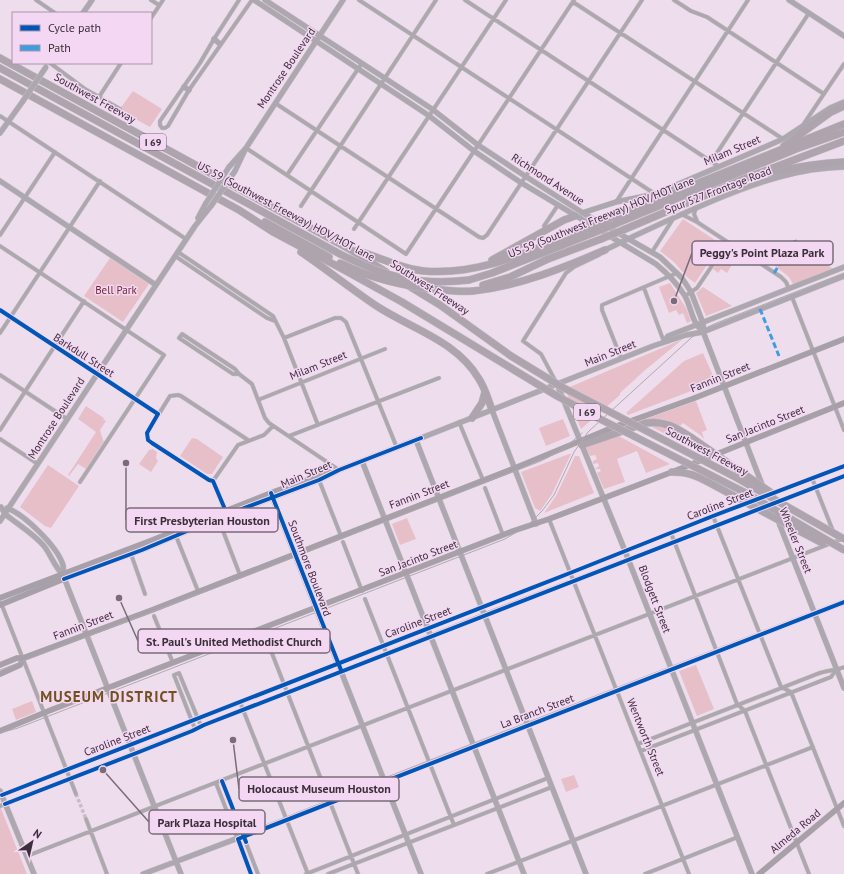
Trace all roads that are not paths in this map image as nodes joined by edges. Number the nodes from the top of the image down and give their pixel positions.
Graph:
1 (36, 0) edge
2 (92, 0) edge
3 (151, 0) edge
4 (163, 0) edge
5 (239, 0) edge
6 (253, 0) edge
7 (265, 0) edge
8 (343, 0) edge
9 (359, 0) edge
10 (436, 0) edge
11 (465, 0) edge
12 (506, 0) edge
13 (642, 0) edge
14 (674, 0) edge
15 (748, 0) edge
16 (788, 0) edge
17 (574, 1) edge
18 (160, 5) junction
19 (54, 12) edge
20 (84, 12) edge
21 (809, 13) junction
22 (152, 17) edge
23 (494, 19) junction
24 (728, 31) junction
25 (621, 32) junction
26 (843, 33) edge
27 (320, 35) junction
28 (413, 35) junction
29 (214, 40) junction
30 (316, 41) junction
31 (220, 44) junction
32 (541, 50) junction
33 (0, 58) edge
34 (362, 63) junction
35 (777, 63) junction
36 (49, 64) edge
37 (120, 64) edge
38 (844, 64) edge
39 (462, 67) junction
40 (0, 68) edge
41 (358, 69) junction
42 (384, 78) junction
43 (0, 79) edge
44 (696, 81) junction
45 (588, 82) junction
46 (381, 84) junction
47 (184, 87) junction
48 (189, 90) junction
49 (824, 94) junction
50 (99, 97) junction
51 (510, 99) junction
52 (844, 102) edge
53 (275, 103) junction
54 (844, 106) edge
55 (120, 109) dead end
56 (432, 109) junction
57 (744, 113) junction
58 (428, 115) junction
59 (0, 116) edge
60 (8, 121) junction
61 (844, 124) edge
62 (802, 127) junction
63 (844, 127) edge
64 (556, 129) junction
65 (317, 130) junction
66 (663, 130) junction
67 (844, 132) edge
68 (0, 134) edge
69 (844, 136) edge
70 (783, 139) junction
71 (844, 141) edge
72 (340, 145) junction
73 (478, 145) junction
74 (246, 148) junction
75 (796, 149) junction
76 (778, 150) junction
77 (474, 151) junction
78 (55, 152) junction
79 (711, 162) junction
80 (844, 162) edge
81 (718, 166) junction
82 (844, 167) edge
83 (287, 175) junction
84 (525, 176) junction
85 (389, 177) junction
86 (631, 178) junction
87 (746, 178) junction
88 (0, 181) edge
89 (100, 181) junction
90 (520, 182) junction
91 (310, 190) junction
92 (696, 191) junction
93 (655, 194) junction
94 (25, 197) junction
95 (616, 202) junction
96 (300, 206) dead end
97 (558, 206) junction
98 (436, 208) junction
99 (696, 208) junction
100 (239, 210) junction
101 (583, 213) junction
102 (681, 214) junction
103 (575, 216) junction
104 (674, 217) junction
105 (359, 222) junction
106 (698, 222) junction
107 (194, 226) junction
108 (544, 226) dead end
109 (70, 227) junction
110 (354, 229) dead end
111 (273, 232) junction
112 (0, 235) edge
113 (628, 238) junction
114 (186, 239) junction
115 (728, 242) junction
116 (620, 243) junction
117 (0, 246) edge
118 (351, 250) junction
119 (605, 250) junction
120 (652, 252) junction
121 (176, 254) junction
122 (337, 260) junction
123 (844, 267) edge
124 (530, 268) junction
125 (471, 269) junction
126 (40, 272) junction
127 (677, 273) junction
128 (844, 276) edge
129 (670, 277) junction
130 (470, 280) junction
131 (156, 285) junction
132 (644, 288) junction
133 (789, 289) junction
134 (471, 290) junction
135 (691, 292) junction
136 (241, 293) junction
137 (685, 296) junction
138 (792, 297) junction
139 (238, 298) junction
140 (84, 301) junction
141 (0, 310) edge
142 (10, 317) junction
143 (275, 320) junction
144 (703, 323) junction
145 (696, 325) junction
146 (127, 329) junction
147 (703, 332) junction
148 (0, 333) edge
149 (284, 338) junction
150 (844, 339) edge
151 (664, 342) junction
152 (54, 346) junction
153 (385, 349) dead end
154 (814, 352) junction
155 (362, 358) junction
156 (621, 358) junction
157 (97, 374) junction
158 (239, 374) junction
159 (0, 375) edge
160 (439, 378) dead end
161 (301, 382) junction
162 (557, 384) junction
163 (724, 386) junction
164 (485, 390) junction
165 (25, 391) junction
166 (134, 399) junction
167 (258, 400) junction
168 (379, 401) junction
169 (844, 403) edge
170 (835, 407) junction
171 (492, 410) junction
172 (158, 414) junction
173 (472, 418) junction
174 (67, 419) junction
175 (459, 422) junction
176 (318, 425) junction
177 (273, 426) junction
178 (0, 430) edge
179 (844, 430) edge
180 (289, 436) junction
181 (0, 439) edge
182 (419, 439) junction
183 (248, 440) junction
184 (746, 442) junction
185 (581, 443) junction
186 (397, 448) junction
187 (362, 461) junction
188 (38, 464) junction
189 (844, 466) edge
190 (515, 468) junction
191 (339, 470) junction
192 (672, 472) junction
193 (844, 476) edge
194 (812, 478) junction
195 (320, 480) junction
196 (482, 480) junction
197 (213, 481) junction
198 (80, 482) dead end
199 (815, 487) junction
200 (485, 488) dead end
201 (272, 495) junction
202 (767, 495) junction
203 (439, 497) junction
204 (604, 497) junction
205 (771, 505) junction
206 (1, 506) edge
207 (8, 508) junction
208 (226, 512) junction
209 (5, 514) junction
210 (713, 516) junction
211 (218, 518) junction
212 (384, 518) junction
213 (549, 519) junction
214 (0, 521) edge
215 (536, 524) junction
216 (717, 525) junction
217 (822, 527) junction
218 (671, 533) junction
219 (504, 535) junction
220 (176, 536) junction
221 (341, 536) junction
222 (842, 539) edge
223 (343, 542) dead end
224 (674, 542) junction
225 (844, 550) edge
226 (625, 551) junction
227 (460, 552) junction
228 (131, 554) junction
229 (295, 554) junction
230 (844, 554) edge
231 (793, 558) junction
232 (629, 560) junction
233 (570, 573) junction
234 (405, 574) junction
235 (240, 575) junction
236 (64, 577) junction
237 (738, 579) junction
238 (573, 580) junction
239 (362, 590) junction
240 (198, 591) junction
241 (145, 594) dead end
242 (695, 595) junction
243 (365, 599) dead end
244 (0, 602) edge
245 (844, 602) edge
246 (482, 607) junction
247 (316, 608) junction
248 (650, 614) junction
249 (814, 614) junction
250 (485, 615) junction
251 (154, 616) dead end
252 (427, 628) junction
253 (87, 634) junction
254 (760, 634) junction
255 (595, 635) junction
256 (430, 636) junction
257 (266, 638) dead end
258 (383, 645) junction
259 (717, 652) junction
260 (387, 654) junction
261 (23, 658) junction
262 (173, 664) junction
263 (339, 664) junction
264 (0, 665) edge
265 (844, 667) edge
266 (506, 669) junction
267 (671, 669) junction
268 (836, 670) junction
269 (342, 672) junction
270 (0, 674) edge
271 (285, 684) junction
272 (781, 687) junction
273 (844, 688) edge
274 (108, 689) junction
275 (617, 690) junction
276 (452, 691) junction
277 (288, 692) junction
278 (791, 692) junction
279 (240, 702) junction
280 (737, 704) junction
281 (408, 708) junction
282 (243, 710) junction
283 (745, 711) junction
284 (44, 713) junction
285 (198, 718) junction
286 (192, 720) junction
287 (692, 722) junction
288 (528, 725) junction
289 (201, 726) junction
290 (363, 726) junction
291 (195, 729) junction
292 (695, 730) junction
293 (0, 732) edge
294 (638, 744) junction
295 (130, 745) junction
296 (308, 746) junction
297 (472, 746) junction
298 (813, 747) junction
299 (641, 751) junction
300 (134, 754) junction
301 (429, 763) junction
302 (265, 764) junction
303 (766, 765) junction
304 (66, 770) junction
305 (548, 778) junction
306 (70, 779) junction
307 (222, 781) junction
308 (384, 781) junction
309 (216, 783) junction
310 (717, 784) junction
311 (552, 787) junction
312 (1, 794) edge
313 (76, 794) tunnel mouth
314 (494, 800) junction
315 (330, 802) junction
316 (844, 803) edge
317 (3, 805) edge
318 (662, 806) junction
319 (155, 807) junction
320 (497, 808) junction
321 (837, 809) junction
322 (451, 817) junction
323 (86, 819) tunnel mouth
324 (287, 819) junction
325 (454, 825) junction
326 (844, 826) edge
327 (90, 831) junction
328 (244, 836) junction
329 (405, 836) junction
330 (738, 837) junction
331 (238, 839) junction
332 (573, 840) junction
333 (408, 842) junction
334 (796, 842) junction
335 (27, 856) junction
336 (351, 856) junction
337 (683, 859) junction
338 (176, 862) junction
339 (519, 862) junction
340 (354, 864) junction
341 (34, 874) edge
342 (107, 874) edge
343 (143, 874) edge
344 (181, 874) edge
345 (251, 874) edge
346 (258, 874) edge
347 (307, 874) edge
348 (328, 874) edge
349 (358, 874) edge
350 (421, 874) edge
351 (487, 874) edge
352 (524, 874) edge
353 (586, 874) edge
354 (645, 874) edge
355 (689, 874) edge
356 (752, 874) edge
357 (759, 874) edge
358 (809, 874) edge

1 - 19 street
2 - 20 main road
3 - 18 street
4 - 18 street
5 - 29 street
6 - 30 main road, Richmond Avenue
6 - 31 street
7 - 27 main road, Richmond Avenue
8 - 27 main road, Montrose Boulevard
9 - 28 street
10 - 28 street
11 - 23 street
12 - 23 street
13 - 25 street
14 - 24 street
15 - 24 street
16 - 21 main road
17 - 25 street
17 - 32 street
18 - 22 street
21 - 26 main road
21 - 35 street
23 - 32 street
23 - 39 street
24 - 35 street
24 - 44 street
25 - 44 street
25 - 45 street
27 - 30 main road, Montrose Boulevard
27 - 34 main road, Richmond Avenue
28 - 39 street
28 - 42 street
29 - 31 main road
29 - 47 street
30 - 41 main road, Richmond Avenue
30 - 53 main road, Montrose Boulevard
31 - 48 street
32 - 45 street
32 - 51 street
33 - 118 highway, Southwest Freeway / I 69
34 - 41 street
34 - 42 main road, Richmond Avenue
35 - 49 street
35 - 57 street
36 - 50 street
36 - 60 main road, bridge
37 - 50 street
38 - 49 street
39 - 51 street
39 - 56 street
40 - 122 highway, US 59 (Southwest Freeway) HOV/HOT lane
41 - 46 main road, Richmond Avenue
41 - 65 street
42 - 46 street
42 - 56 main road, Richmond Avenue
43 - 100 highway, Southwest Freeway / I 69
44 - 57 street
44 - 66 street
45 - 64 street
45 - 66 street
46 - 58 main road, Richmond Avenue
46 - 72 street
47 - 48 main road
47 - 48 street
49 - 62 street
50 - 55 street
51 - 64 street
51 - 73 street
52 - 62 main road, Milam Street
53 - 65 street
53 - 74 main road, Montrose Boulevard
54 - 76 highway
56 - 58 street
56 - 73 main road, Richmond Avenue
57 - 70 street
57 - 79 street
58 - 77 main road, Richmond Avenue
58 - 85 street
59 - 60 street
60 - 68 main road
60 - 78 street
61 - 76 highway
62 - 70 main road, Milam Street
63 - 75 highway, US 59 (Southwest Freeway) HOV/HOT lane
64 - 84 street
64 - 86 street
65 - 72 street
65 - 83 street
66 - 79 street
66 - 86 street
67 - 75 highway
69 - 92 highway
70 - 81 main road, Milam Street
71 - 87 highway
72 - 85 street
72 - 91 street
73 - 77 street
73 - 84 main road, Richmond Avenue
74 - 83 street
74 - 107 main road, Montrose Boulevard, bridge
74 - 107 main road, Montrose Boulevard, bridge
75 - 92 highway, US 59 (Southwest Freeway) HOV/HOT lane
76 - 125 highway, bridge
77 - 90 main road, Richmond Avenue
77 - 98 street
78 - 89 street
78 - 94 street
79 - 81 street
80 - 87 highway
81 - 93 main road, Milam Street
82 - 99 main road, Spur 527 Frontage Road
83 - 91 street
84 - 90 street
84 - 101 main road, Richmond Avenue
85 - 98 street
85 - 105 street
86 - 93 street
86 - 95 street
87 - 124 highway, bridge
88 - 94 main road
89 - 109 street
89 - 114 street
90 - 97 main road, Richmond Avenue
90 - 98 street
91 - 96 street
91 - 105 street
92 - 130 highway, US 59 (Southwest Freeway) HOV/HOT lane, bridge
93 - 95 main road, Milam Street
94 - 109 main road
94 - 112 street
95 - 101 main road, Milam Street
97 - 103 main road, Richmond Avenue
97 - 108 street
98 - 105 street
99 - 102 main road, Spur 527 Frontage Road
99 - 106 street
100 - 111 highway, Southwest Freeway / I 69
100 - 122 highway
101 - 103 main road, Milam Street
101 - 113 main road, Richmond Avenue
102 - 104 main road, Spur 527 Frontage Road
102 - 106 street
103 - 116 main road, Richmond Avenue
103 - 125 highway
104 - 113 main road, Spur 527 Frontage Road
104 - 120 street
105 - 110 street
106 - 115 street
107 - 114 main road, Montrose Boulevard
109 - 126 street
109 - 131 main road
111 - 122 highway, Southwest Freeway / I 69
111 - 164 highway
113 - 116 main road, Spur 527 Frontage Road
113 - 120 main road, Richmond Avenue
114 - 121 main road, Montrose Boulevard
115 - 133 street
115 - 135 street
116 - 119 main road, Spur 527 Frontage Road
116 - 129 main road, Richmond Avenue
117 - 126 street
118 - 125 highway
118 - 217 highway, Southwest Freeway / I 69, bridge
119 - 134 highway
119 - 162 street, Blodgett Street
120 - 127 main road, Richmond Avenue
121 - 131 main road, Montrose Boulevard
121 - 136 street
121 - 139 street
122 - 130 highway, US 59 (Southwest Freeway) HOV/HOT lane, bridge
122 - 134 highway, bridge
122 - 225 highway, Southwest Freeway / I 69, bridge
123 - 133 main road, Main Street
124 - 130 highway
124 - 134 highway
126 - 140 street
126 - 142 street
127 - 129 street
127 - 135 main road, Richmond Avenue
128 - 138 main road, Main Street
129 - 132 street
129 - 137 main road, Richmond Avenue
131 - 146 main road, Montrose Boulevard
132 - 151 street
132 - 156 street
133 - 144 main road, Main Street
135 - 137 street
135 - 144 main road, Richmond Avenue
136 - 139 street
136 - 143 street
137 - 145 main road, Richmond Avenue
138 - 147 main road, Main Street
138 - 154 street
139 - 143 street
140 - 146 street
140 - 152 street
141 - 142 street, Barkdull Street
142 - 148 street
142 - 152 street, Barkdull Street
143 - 149 street
144 - 145 main road, Main Street
144 - 147 main road, Richmond Avenue
145 - 147 main road, Richmond Avenue
145 - 151 main road, Main Street
146 - 157 main road, Montrose Boulevard
146 - 166 street
147 - 151 main road, Main Street
147 - 163 main road, Wheeler Street
149 - 155 street
149 - 161 street
150 - 154 main road, Fannin Street
151 - 156 main road, Main Street
152 - 157 street, Barkdull Street
152 - 165 street
153 - 155 street, Milam Street
154 - 163 main road, Fannin Street
154 - 170 street
155 - 161 street, Milam Street
155 - 168 street
156 - 162 main road, Main Street
157 - 166 street, Barkdull Street
157 - 174 main road, Montrose Boulevard
158 - 158 street
158 - 167 street
159 - 165 street
160 - 168 street
161 - 167 street, Milam Street
161 - 176 street
162 - 171 main road, Main Street
162 - 185 main road, Blodgett Street
163 - 184 main road, Wheeler Street
163 - 185 main road, Fannin Street
164 - 171 highway
164 - 173 highway
165 - 174 street
165 - 178 street
166 - 172 street, Barkdull Street
166 - 198 street
167 - 177 street
168 - 176 street
168 - 186 street
169 - 170 main road, San Jacinto Street
170 - 179 street
170 - 184 main road, San Jacinto Street
171 - 173 main road, Main Street
171 - 190 main road
172 - 183 street
172 - 197 street
173 - 175 main road, Main Street
174 - 188 main road, Montrose Boulevard
175 - 182 main road, Main Street
175 - 196 street
176 - 180 street
177 - 180 street
177 - 183 street
180 - 191 street
181 - 188 street
182 - 186 main road, Main Street
182 - 203 main road
183 - 197 street
184 - 192 main road, San Jacinto Street
184 - 202 main road, Wheeler Street
185 - 190 main road, Fannin Street
185 - 204 main road, Blodgett Street
185 - 217 highway, bridge
186 - 187 main road, Main Street
187 - 191 main road, Main Street
187 - 212 main road
188 - 207 main road, Montrose Boulevard
189 - 194 street, Caroline Street
190 - 196 main road, Fannin Street
190 - 215 main road
191 - 195 main road, Main Street
191 - 201 main road, Main Street
192 - 204 main road, San Jacinto Street
192 - 230 highway, bridge
193 - 199 street, Caroline Street
194 - 199 street
194 - 202 street, Caroline Street
195 - 201 main road, Main Street
195 - 221 street
196 - 203 main road, Fannin Street
197 - 208 street
199 - 205 street, Caroline Street
199 - 222 street
200 - 219 street
201 - 208 main road, Main Street
201 - 229 main road, Southmore Boulevard
202 - 205 main road, Wheeler Street
202 - 210 street, Caroline Street
203 - 212 main road, Fannin Street
203 - 227 main road
204 - 213 main road, San Jacinto Street
204 - 226 main road, Blodgett Street
205 - 216 street, Caroline Street
205 - 231 main road, Wheeler Street
206 - 207 main road
206 - 209 main road
207 - 209 main road, Montrose Boulevard
207 - 236 main road
208 - 211 main road, Main Street
208 - 236 main road, Main Street
209 - 214 main road, Montrose Boulevard
209 - 236 main road
210 - 216 street
210 - 218 street, Caroline Street
211 - 220 main road, Main Street
211 - 235 street
212 - 221 main road, Fannin Street
212 - 234 main road
213 - 215 main road, San Jacinto Street
213 - 233 street, Wentworth Street
215 - 219 main road, San Jacinto Street
216 - 224 street, Caroline Street
216 - 237 street
217 - 222 highway, Southwest Freeway / I 69, bridge
218 - 224 street
218 - 226 street, Caroline Street
219 - 227 main road, San Jacinto Street
220 - 228 main road, Main Street
220 - 240 street
221 - 229 main road, Fannin Street
222 - 231 street
223 - 239 street
224 - 232 street, Caroline Street
224 - 242 street
226 - 232 main road, Blodgett Street
226 - 233 street, Caroline Street
227 - 234 main road, San Jacinto Street
227 - 246 main road
228 - 236 main road, Main Street
228 - 241 street
229 - 235 main road, Fannin Street
229 - 247 main road, Southmore Boulevard
231 - 237 street
231 - 249 main road, Wheeler Street
232 - 238 street, Caroline Street
232 - 248 main road, Blodgett Street
233 - 238 street, Wentworth Street
233 - 246 street, Caroline Street
234 - 239 main road, San Jacinto Street
234 - 252 main road
235 - 240 main road, Fannin Street
236 - 244 main road, Main Street
236 - 253 main road
237 - 242 street
237 - 254 street
238 - 250 street, Caroline Street
238 - 255 street, Wentworth Street
239 - 247 main road, San Jacinto Street
240 - 253 main road, Fannin Street
242 - 248 street
242 - 259 street
243 - 258 street
244 - 261 street
245 - 249 main road, La Branch Street
246 - 250 main road
246 - 252 street, Caroline Street
247 - 262 main road, San Jacinto Street
247 - 263 main road, Southmore Boulevard
248 - 255 street
248 - 267 main road, Blodgett Street
249 - 254 main road, La Branch Street
249 - 268 main road, Wheeler Street
250 - 256 street, Caroline Street
250 - 266 main road
251 - 262 street
252 - 256 main road
252 - 258 street, Caroline Street
253 - 261 main road, Fannin Street
253 - 274 main road
254 - 259 main road, La Branch Street
254 - 272 street
255 - 266 street
255 - 275 street, Wentworth Street
256 - 260 street, Caroline Street
256 - 276 main road
257 - 271 street
258 - 260 street
258 - 263 street, Caroline Street
259 - 267 main road, La Branch Street
259 - 280 street
260 - 269 street, Caroline Street
260 - 281 street
261 - 264 main road, Fannin Street
261 - 270 main road
261 - 284 street
262 - 274 main road, San Jacinto Street
263 - 269 main road, Southmore Boulevard
263 - 271 street, Caroline Street
265 - 268 street
266 - 276 street
266 - 288 main road
267 - 275 main road, La Branch Street
267 - 287 main road, Blodgett Street
268 - 272 street
268 - 273 main road, Wheeler Street
268 - 278 street
269 - 277 street, Caroline Street
269 - 290 main road, Southmore Boulevard
271 - 277 street
271 - 279 street, Caroline Street
272 - 278 street
272 - 280 street
274 - 284 main road, San Jacinto Street
274 - 295 main road
275 - 288 main road, La Branch Street
275 - 294 street, Wentworth Street
276 - 281 street
276 - 297 main road
277 - 282 street, Caroline Street
277 - 296 street
278 - 283 street
278 - 298 street
279 - 282 street
279 - 285 street, Caroline Street
280 - 283 street
280 - 287 street
281 - 290 street
281 - 301 street
282 - 289 street, Caroline Street
282 - 302 street
283 - 292 street
283 - 303 street
284 - 293 main road, San Jacinto Street
284 - 304 street
285 - 286 street, Caroline Street
285 - 286 street
285 - 289 street
286 - 291 street
286 - 295 street, Caroline Street
287 - 292 main road, Blodgett Street
287 - 294 street
288 - 297 main road, La Branch Street
288 - 305 main road
289 - 291 street, Caroline Street
290 - 296 street
290 - 308 main road, Southmore Boulevard
291 - 300 street, Caroline Street
292 - 299 street
292 - 310 main road, Blodgett Street
294 - 299 street, Wentworth Street
295 - 300 main road
295 - 304 street, Caroline Street
296 - 302 street
296 - 315 street
297 - 301 main road, La Branch Street
297 - 314 main road
298 - 303 street
298 - 321 street
299 - 318 street, Wentworth Street
300 - 306 street, Caroline Street
300 - 319 main road
301 - 308 main road, La Branch Street
301 - 322 street
302 - 307 street
302 - 324 street
303 - 310 street
303 - 334 street
304 - 306 street
304 - 312 street, Caroline Street
305 - 311 main road
305 - 314 street
306 - 313 street
306 - 317 street, Caroline Street
307 - 309 street
307 - 328 street
308 - 315 main road, La Branch Street
308 - 329 main road, Southmore Boulevard
309 - 319 street
309 - 331 street
310 - 318 street
310 - 330 main road, Blodgett Street
311 - 320 street
311 - 332 main road
312 - 317 main road
314 - 320 main road
314 - 322 street
315 - 324 main road, La Branch Street
315 - 336 street
316 - 321 main road, Almeda Road
317 - 335 main road
318 - 332 street
318 - 337 street, Wentworth Street
319 - 327 street
319 - 338 main road
320 - 325 street
320 - 339 main road
321 - 326 street
321 - 334 main road, Almeda Road
322 - 325 street
322 - 329 street
323 - 327 street
324 - 328 main road, La Branch Street
324 - 347 street
325 - 333 street
327 - 335 street
327 - 342 street
328 - 331 main road, La Branch Street
328 - 346 street
329 - 333 main road, Southmore Boulevard
329 - 336 street
330 - 337 street
330 - 356 main road, Blodgett Street
331 - 338 main road, La Branch Street
331 - 345 street
332 - 339 street
332 - 353 main road
333 - 340 street
333 - 350 main road, Southmore Boulevard
334 - 357 main road, Almeda Road
334 - 358 street
335 - 341 main road
336 - 340 street
336 - 347 street
337 - 354 street
337 - 355 street, Wentworth Street
338 - 343 main road, La Branch Street
338 - 344 main road
339 - 351 street
339 - 352 main road
340 - 348 street
340 - 349 street

